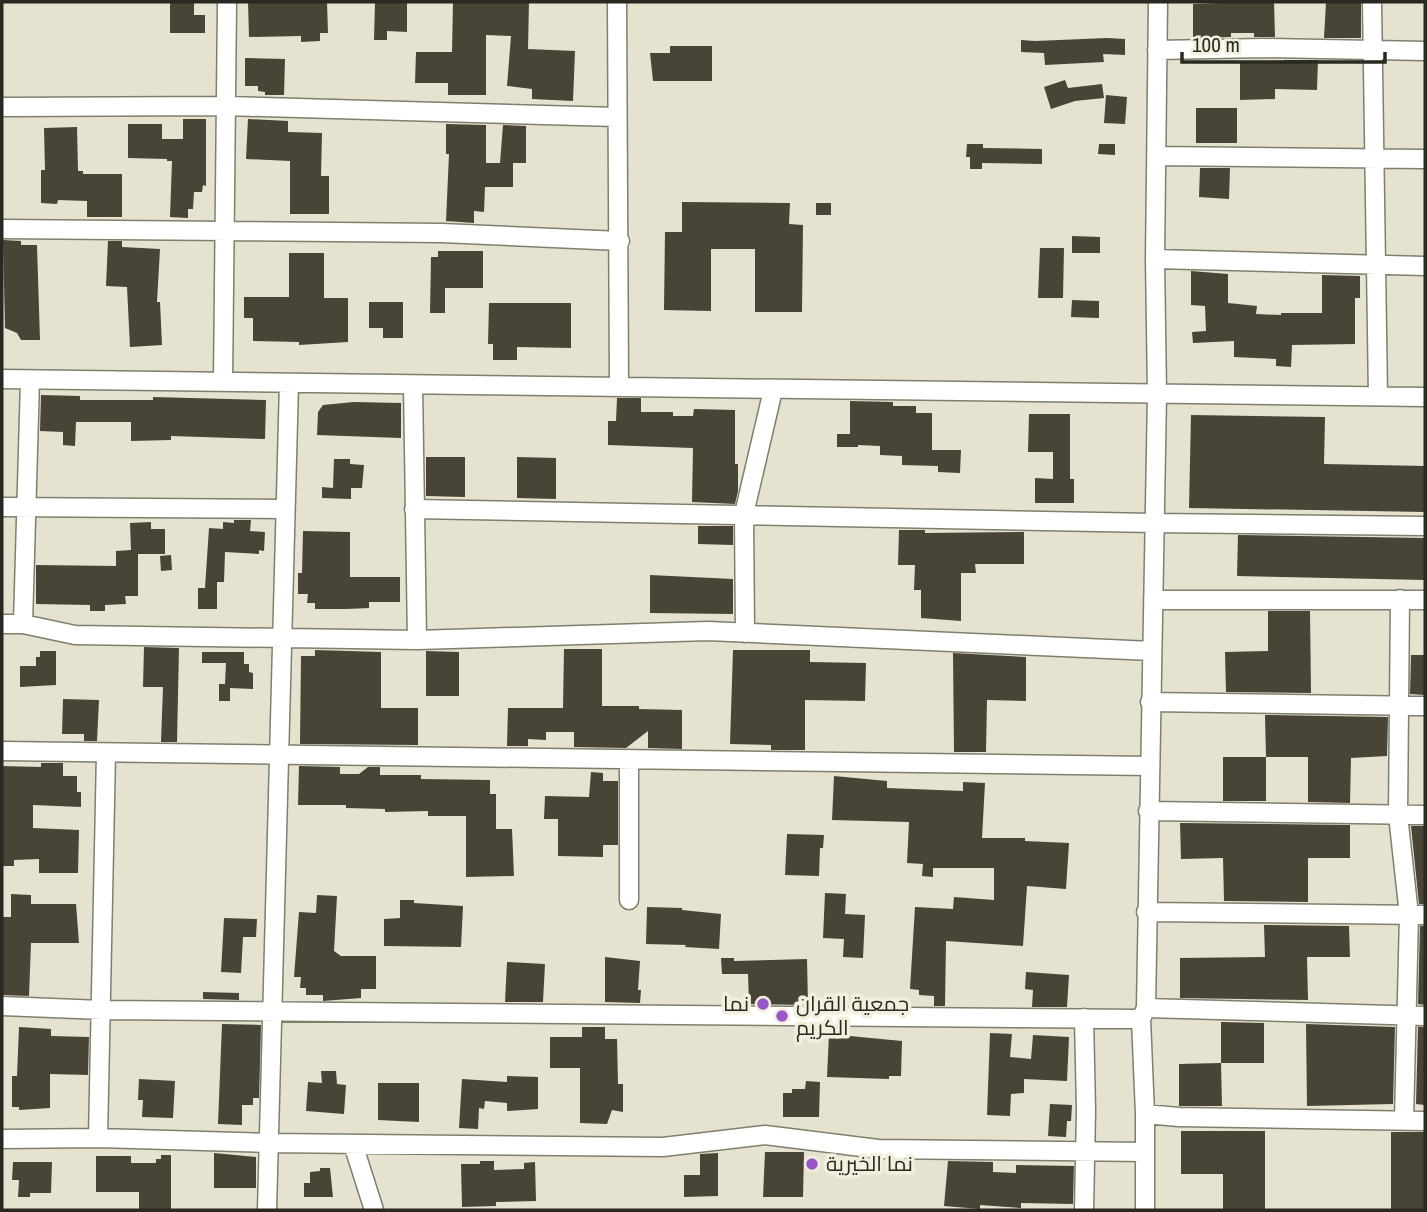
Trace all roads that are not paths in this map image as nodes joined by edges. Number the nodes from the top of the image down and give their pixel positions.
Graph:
1 (227, 2) edge
2 (617, 2) edge
3 (1158, 2) edge
4 (1373, 2) edge
5 (1157, 50) junction
6 (1373, 50) junction
7 (1425, 51) edge
8 (225, 106) junction
9 (2, 107) edge
10 (616, 117) junction
11 (1157, 156) junction
12 (1375, 159) junction
13 (1425, 159) edge
14 (2, 229) edge
15 (224, 230) junction
16 (620, 241) junction
17 (1155, 258) junction
18 (1377, 266) junction
19 (1425, 266) edge
20 (2, 379) edge
21 (30, 380) junction
22 (223, 382) junction
23 (289, 383) junction
24 (413, 385) junction
25 (619, 387) junction
26 (773, 390) junction
27 (1157, 394) junction
28 (1378, 396) junction
29 (1425, 397) edge
30 (2, 507) edge
31 (27, 508) junction
32 (285, 509) junction
33 (414, 509) junction
34 (744, 514) junction
35 (1154, 523) junction
36 (1425, 526) edge
37 (1400, 599) junction
38 (1153, 600) junction
39 (1425, 600) edge
40 (2, 624) edge
41 (23, 624) junction
42 (745, 633) junction
43 (282, 638) junction
44 (418, 640) junction
45 (1152, 651) junction
46 (1150, 702) junction
47 (1399, 706) junction
48 (1425, 706) edge
49 (2, 751) edge
50 (107, 752) junction
51 (280, 755) junction
52 (629, 759) junction
53 (1150, 766) junction
54 (1148, 811) junction
55 (1398, 815) junction
56 (1425, 815) edge
57 (629, 900) dead end
58 (1146, 912) junction
59 (1417, 915) edge
60 (2, 1006) edge
61 (102, 1010) junction
62 (272, 1011) junction
63 (1143, 1013) junction
64 (1416, 1016) edge
65 (1084, 1018) junction
66 (1145, 1114) junction
67 (1404, 1120) junction
68 (1425, 1121) edge
69 (99, 1138) junction
70 (2, 1139) edge
71 (269, 1143) junction
72 (353, 1144) junction
73 (1085, 1151) junction
74 (1145, 1152) junction
75 (267, 1210) edge
76 (374, 1210) edge
77 (1084, 1210) edge
78 (1145, 1210) edge

1 - 8 street
2 - 10 street
3 - 5 street
4 - 6 street
5 - 6 street
5 - 11 street
6 - 7 street
6 - 12 street
8 - 9 street
8 - 10 street
8 - 15 street
10 - 16 street
11 - 12 street
11 - 17 street
12 - 13 street
12 - 18 street
14 - 15 street
15 - 16 street
15 - 22 street
16 - 25 street
17 - 18 street
17 - 27 street
18 - 19 street
18 - 28 street
20 - 21 street
21 - 22 street
21 - 31 street
22 - 23 street
23 - 24 street
23 - 32 street
24 - 25 street
24 - 33 street
25 - 26 street
26 - 27 street
26 - 34 street
27 - 28 street
27 - 35 street
28 - 29 street
30 - 31 street
31 - 32 street
31 - 41 street
32 - 43 street
33 - 34 street
33 - 44 street
34 - 35 street
34 - 42 street
35 - 36 street
35 - 38 street
37 - 38 street
37 - 39 street
37 - 47 street
38 - 45 street
40 - 41 street
41 - 43 street
42 - 44 street
42 - 45 street
43 - 44 street
43 - 51 street
45 - 46 street
46 - 47 street
46 - 53 street
47 - 48 street
47 - 55 street
49 - 50 street
50 - 51 street
50 - 61 street
51 - 52 street
51 - 62 street
52 - 53 street
52 - 57 street
53 - 54 street
54 - 55 street
54 - 58 street
55 - 56 street
55 - 59 street
58 - 59 street
58 - 63 street
59 - 64 street
60 - 61 street
61 - 62 street
61 - 69 street
62 - 65 street
62 - 71 street
63 - 64 street
63 - 65 street
63 - 66 street
64 - 67 street
65 - 73 street
66 - 67 street
66 - 74 street
67 - 68 street
69 - 70 street
69 - 71 street
71 - 72 street
71 - 75 street
72 - 73 street
72 - 76 street
73 - 74 street
73 - 77 street
74 - 78 street

